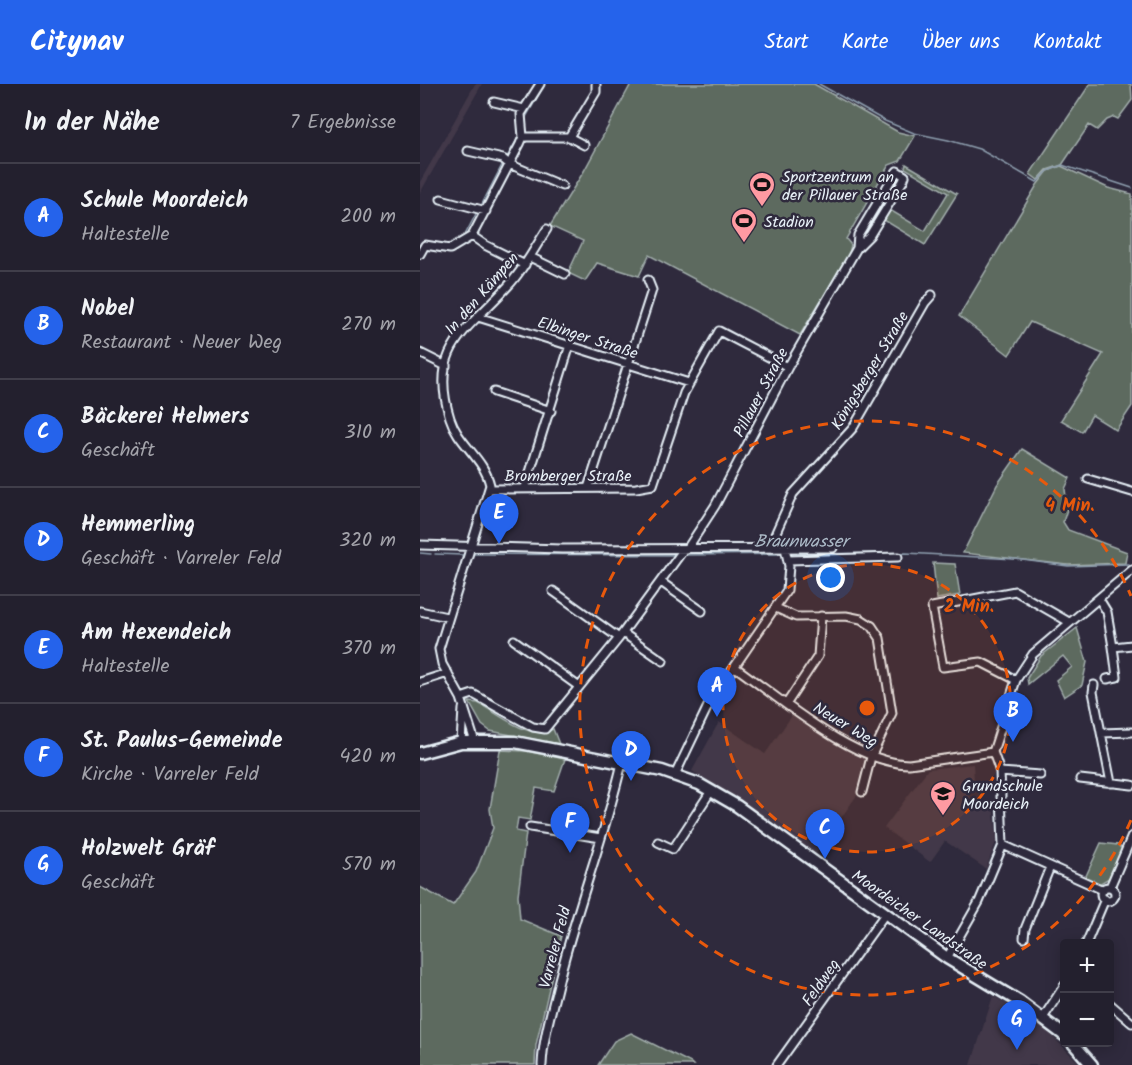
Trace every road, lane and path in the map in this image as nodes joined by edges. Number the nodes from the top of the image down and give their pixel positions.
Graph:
1 (540, 84) edge
2 (596, 84) edge
3 (494, 102) dead end
4 (524, 109) junction
5 (523, 136) junction
6 (569, 137) junction
7 (584, 145) dead end
8 (468, 151) dead end
9 (509, 164) junction
10 (562, 186) dead end
11 (441, 199) dead end
12 (481, 209) junction
13 (547, 229) dead end
14 (472, 236) junction
15 (857, 248) junction
16 (420, 254) edge
17 (530, 257) junction
18 (525, 265) junction
19 (565, 274) dead end
20 (648, 280) dead end
21 (932, 295) dead end
22 (478, 316) junction
23 (570, 345) junction
24 (420, 353) edge
25 (628, 364) junction
26 (446, 366) junction
27 (788, 367) junction
28 (689, 383) junction
29 (494, 392) dead end
30 (551, 411) junction
31 (1088, 479) dead end
32 (525, 488) junction
33 (588, 488) junction
34 (490, 489) junction
35 (1132, 492) edge
36 (420, 545) edge
37 (471, 547) junction
38 (769, 548) junction
39 (833, 548) dead end
40 (786, 549) junction
41 (683, 552) junction
42 (898, 557) dead end
43 (788, 560) junction
44 (1132, 570) edge
45 (661, 582) junction
46 (553, 591) dead end
47 (1099, 599) junction
48 (776, 608) junction
49 (420, 611) edge
50 (702, 611) dead end
51 (821, 616) junction
52 (447, 617) junction
53 (1069, 622) junction
54 (621, 636) junction
55 (514, 639) dead end
56 (1132, 645) edge
57 (1113, 647) junction
58 (663, 661) dead end
59 (735, 667) junction
60 (448, 673) junction
61 (1107, 679) dead end
62 (1016, 680) junction
63 (420, 682) edge
64 (1094, 685) dead end
65 (578, 686) junction
66 (461, 698) junction
67 (787, 703) junction
68 (1132, 732) edge
69 (1101, 733) junction
70 (461, 742) junction
71 (475, 742) junction
72 (993, 752) junction
73 (420, 753) edge
74 (872, 757) junction
75 (622, 763) junction
76 (1000, 772) junction
77 (675, 775) junction
78 (1040, 775) dead end
79 (1080, 778) dead end
80 (1110, 783) junction
81 (1132, 785) edge
82 (711, 791) junction
83 (862, 792) dead end
84 (530, 827) dead end
85 (601, 838) junction
86 (1131, 841) edge
87 (658, 842) dead end
88 (1003, 845) junction
89 (1050, 867) junction
90 (1107, 889) junction
91 (1105, 899) junction
92 (885, 914) junction
93 (1024, 938) dead end
94 (1088, 939) edge
95 (947, 958) junction
96 (1060, 993) edge
97 (1114, 1007) edge
98 (1043, 1018) junction
99 (1132, 1022) edge
100 (1060, 1031) edge
101 (1076, 1047) edge
102 (542, 1065) edge
103 (777, 1065) edge
104 (1092, 1065) edge

1 - 4 street
2 - 6 street
3 - 4 street
4 - 5 street
5 - 6 street
5 - 9 street
6 - 7 street
8 - 9 street
9 - 10 street
9 - 12 street
11 - 12 street
12 - 14 street
13 - 17 street, In den Kämpen
14 - 16 street
14 - 18 street
15 - 15 street, Pillauer Straße
15 - 27 street, Pillauer Straße
17 - 18 street, In den Kämpen
17 - 19 street, In den Kämpen
18 - 22 street, In den Kämpen
20 - 25 street
21 - 38 street, Königsberger Straße
22 - 23 street, Elbinger Straße
22 - 26 street, In den Kämpen
23 - 25 street, Elbinger Straße
23 - 30 street
24 - 26 street
25 - 28 street, Elbinger Straße
25 - 33 street
26 - 34 street, In den Kämpen
27 - 28 street, Bromberger Straße
27 - 41 street, Pillauer Straße
28 - 33 street, Bromberger Straße
29 - 30 street
30 - 32 street
31 - 35 street
32 - 33 street, Bromberger Straße
32 - 34 street, Bromberger Straße
34 - 37 street
36 - 37 street
37 - 41 street
37 - 52 street
38 - 40 street
38 - 41 street
39 - 40 street
40 - 43 street
41 - 45 street, Pillauer Straße
42 - 43 street
43 - 48 street
44 - 47 street
45 - 50 street
45 - 54 street, Pillauer Straße
46 - 54 street
47 - 53 street
47 - 57 street
48 - 51 street
48 - 59 street
49 - 52 street
51 - 67 street
51 - 74 street
52 - 60 street
53 - 62 street
53 - 62 street
54 - 58 street
54 - 65 street, Pillauer Straße
55 - 65 street
56 - 57 street
57 - 61 street
59 - 67 street, Neuer Weg
59 - 77 street
60 - 63 street
60 - 66 street
62 - 72 street
64 - 69 street
65 - 66 street, Pillauer Straße
66 - 70 street
66 - 71 street
67 - 74 street, Neuer Weg
68 - 69 street
69 - 80 street
70 - 71 main road, Moordeicher Landstraße
70 - 73 main road, Moordeicher Landstraße
71 - 75 main road, Moordeicher Landstraße
72 - 74 street, Neuer Weg
72 - 76 street
74 - 83 street
75 - 77 main road, Moordeicher Landstraße
75 - 85 street, Varreler Feld
76 - 78 street
76 - 88 street
77 - 82 main road, Moordeicher Landstraße
79 - 80 street
80 - 81 street
82 - 87 street
82 - 92 main road, Moordeicher Landstraße
84 - 85 street
85 - 102 street, Varreler Feld
86 - 90 street
88 - 89 street
88 - 95 street
89 - 90 street
89 - 93 street
90 - 91 street
90 - 91 street
91 - 94 street
92 - 95 main road, Moordeicher Landstraße
92 - 103 street, Feldweg
95 - 98 main road, Moordeicher Landstraße
96 - 98 street
97 - 99 street
98 - 100 main road, Moordeicher Landstraße
101 - 104 main road

